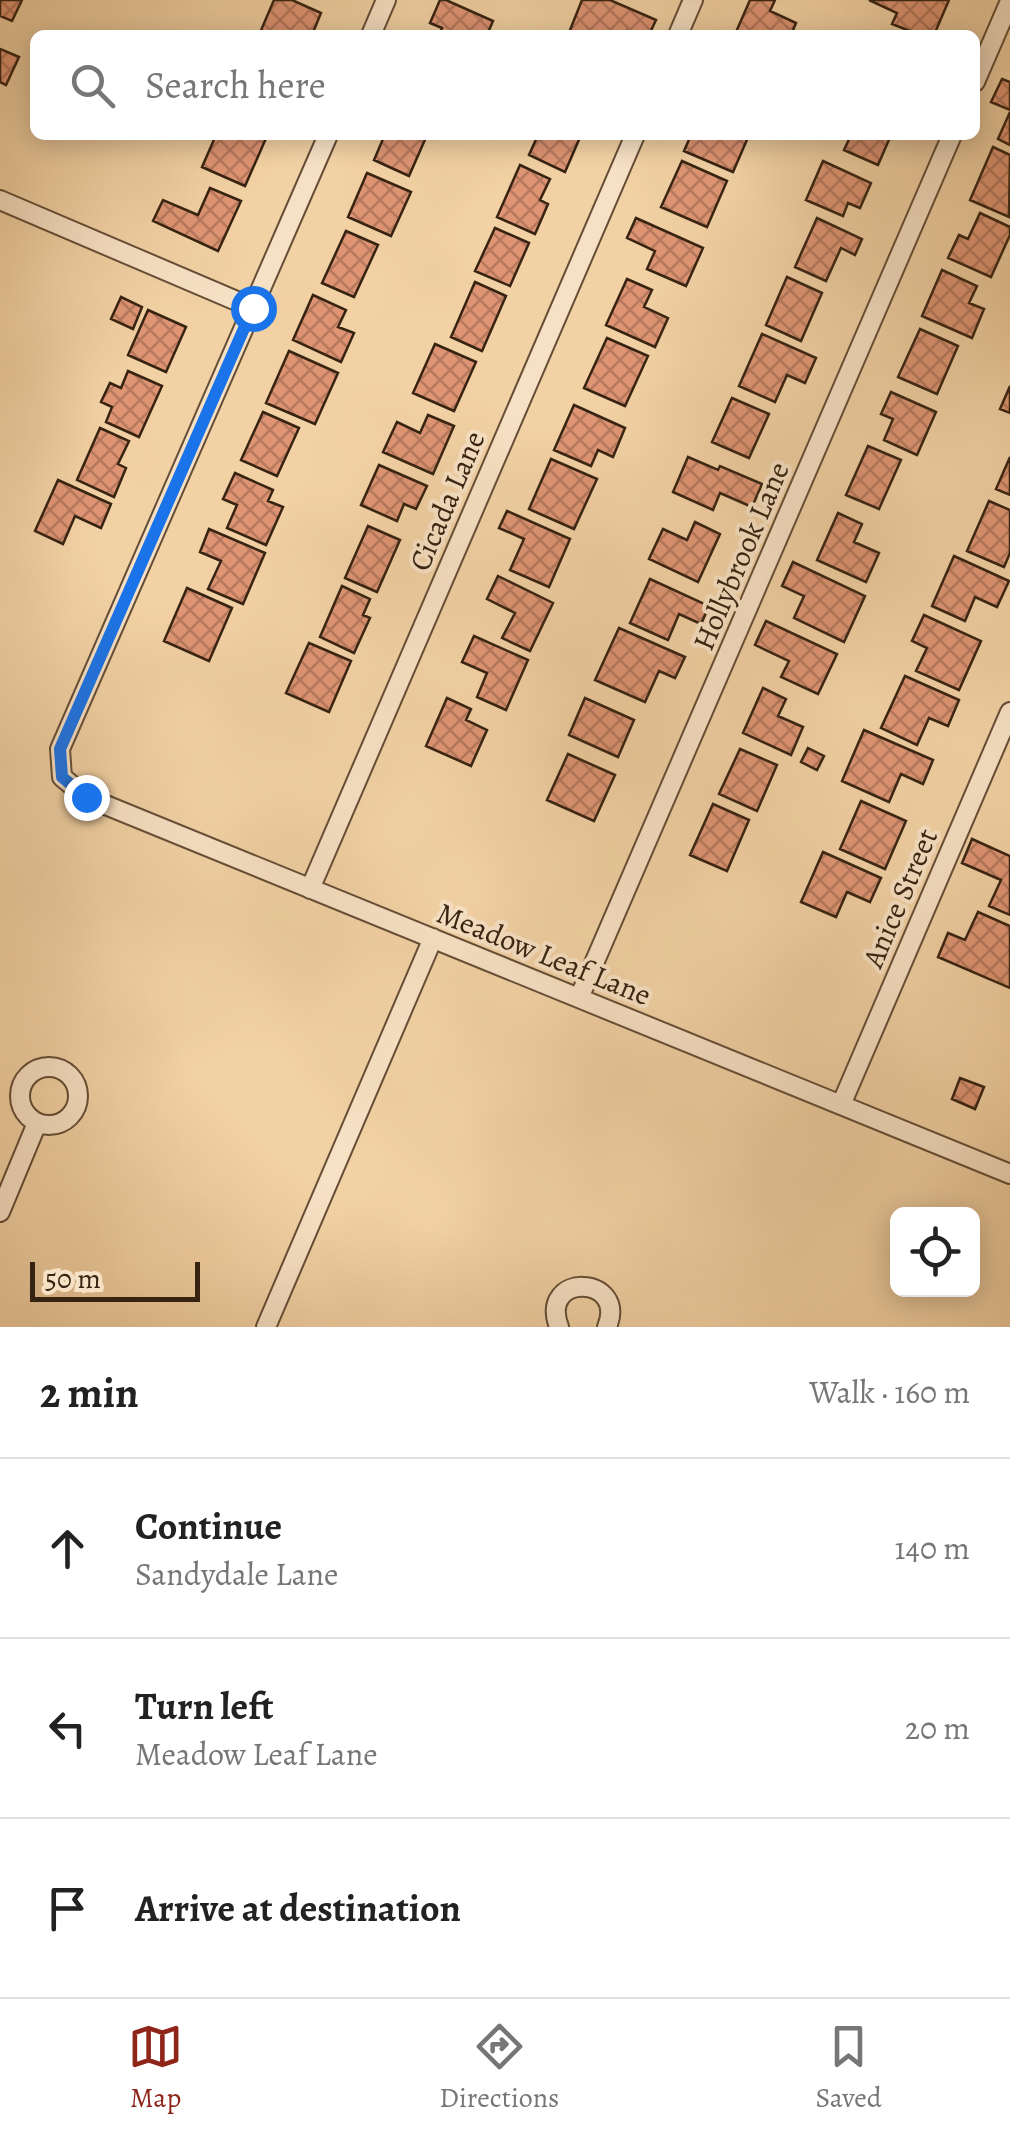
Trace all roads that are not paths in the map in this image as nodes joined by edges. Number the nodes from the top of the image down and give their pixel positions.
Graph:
1 (386, 0) edge
2 (693, 0) edge
3 (1010, 1) edge
4 (373, 30) edge
5 (680, 30) edge
6 (980, 70) edge
7 (326, 140) edge
8 (633, 140) edge
9 (950, 140) edge
10 (0, 200) edge
11 (253, 308) junction
12 (1010, 712) edge
13 (310, 888) junction
14 (433, 938) junction
15 (580, 998) junction
16 (841, 1105) junction
17 (37, 1123) dead end
18 (1010, 1174) edge
19 (0, 1212) edge
20 (266, 1327) edge
21 (559, 1327) edge
22 (607, 1327) edge

1 - 4 street
2 - 5 street
3 - 6 street
7 - 11 street
8 - 13 street, Cicada Lane
9 - 15 street, Hollybrook Lane
10 - 11 street
11 - 13 street, Meadow Leaf Lane
12 - 16 street, Anice Street
13 - 14 street, Meadow Leaf Lane
14 - 15 street, Meadow Leaf Lane
14 - 20 street
15 - 16 street, Meadow Leaf Lane
16 - 18 street, Meadow Leaf Lane
17 - 19 street
21 - 22 street

